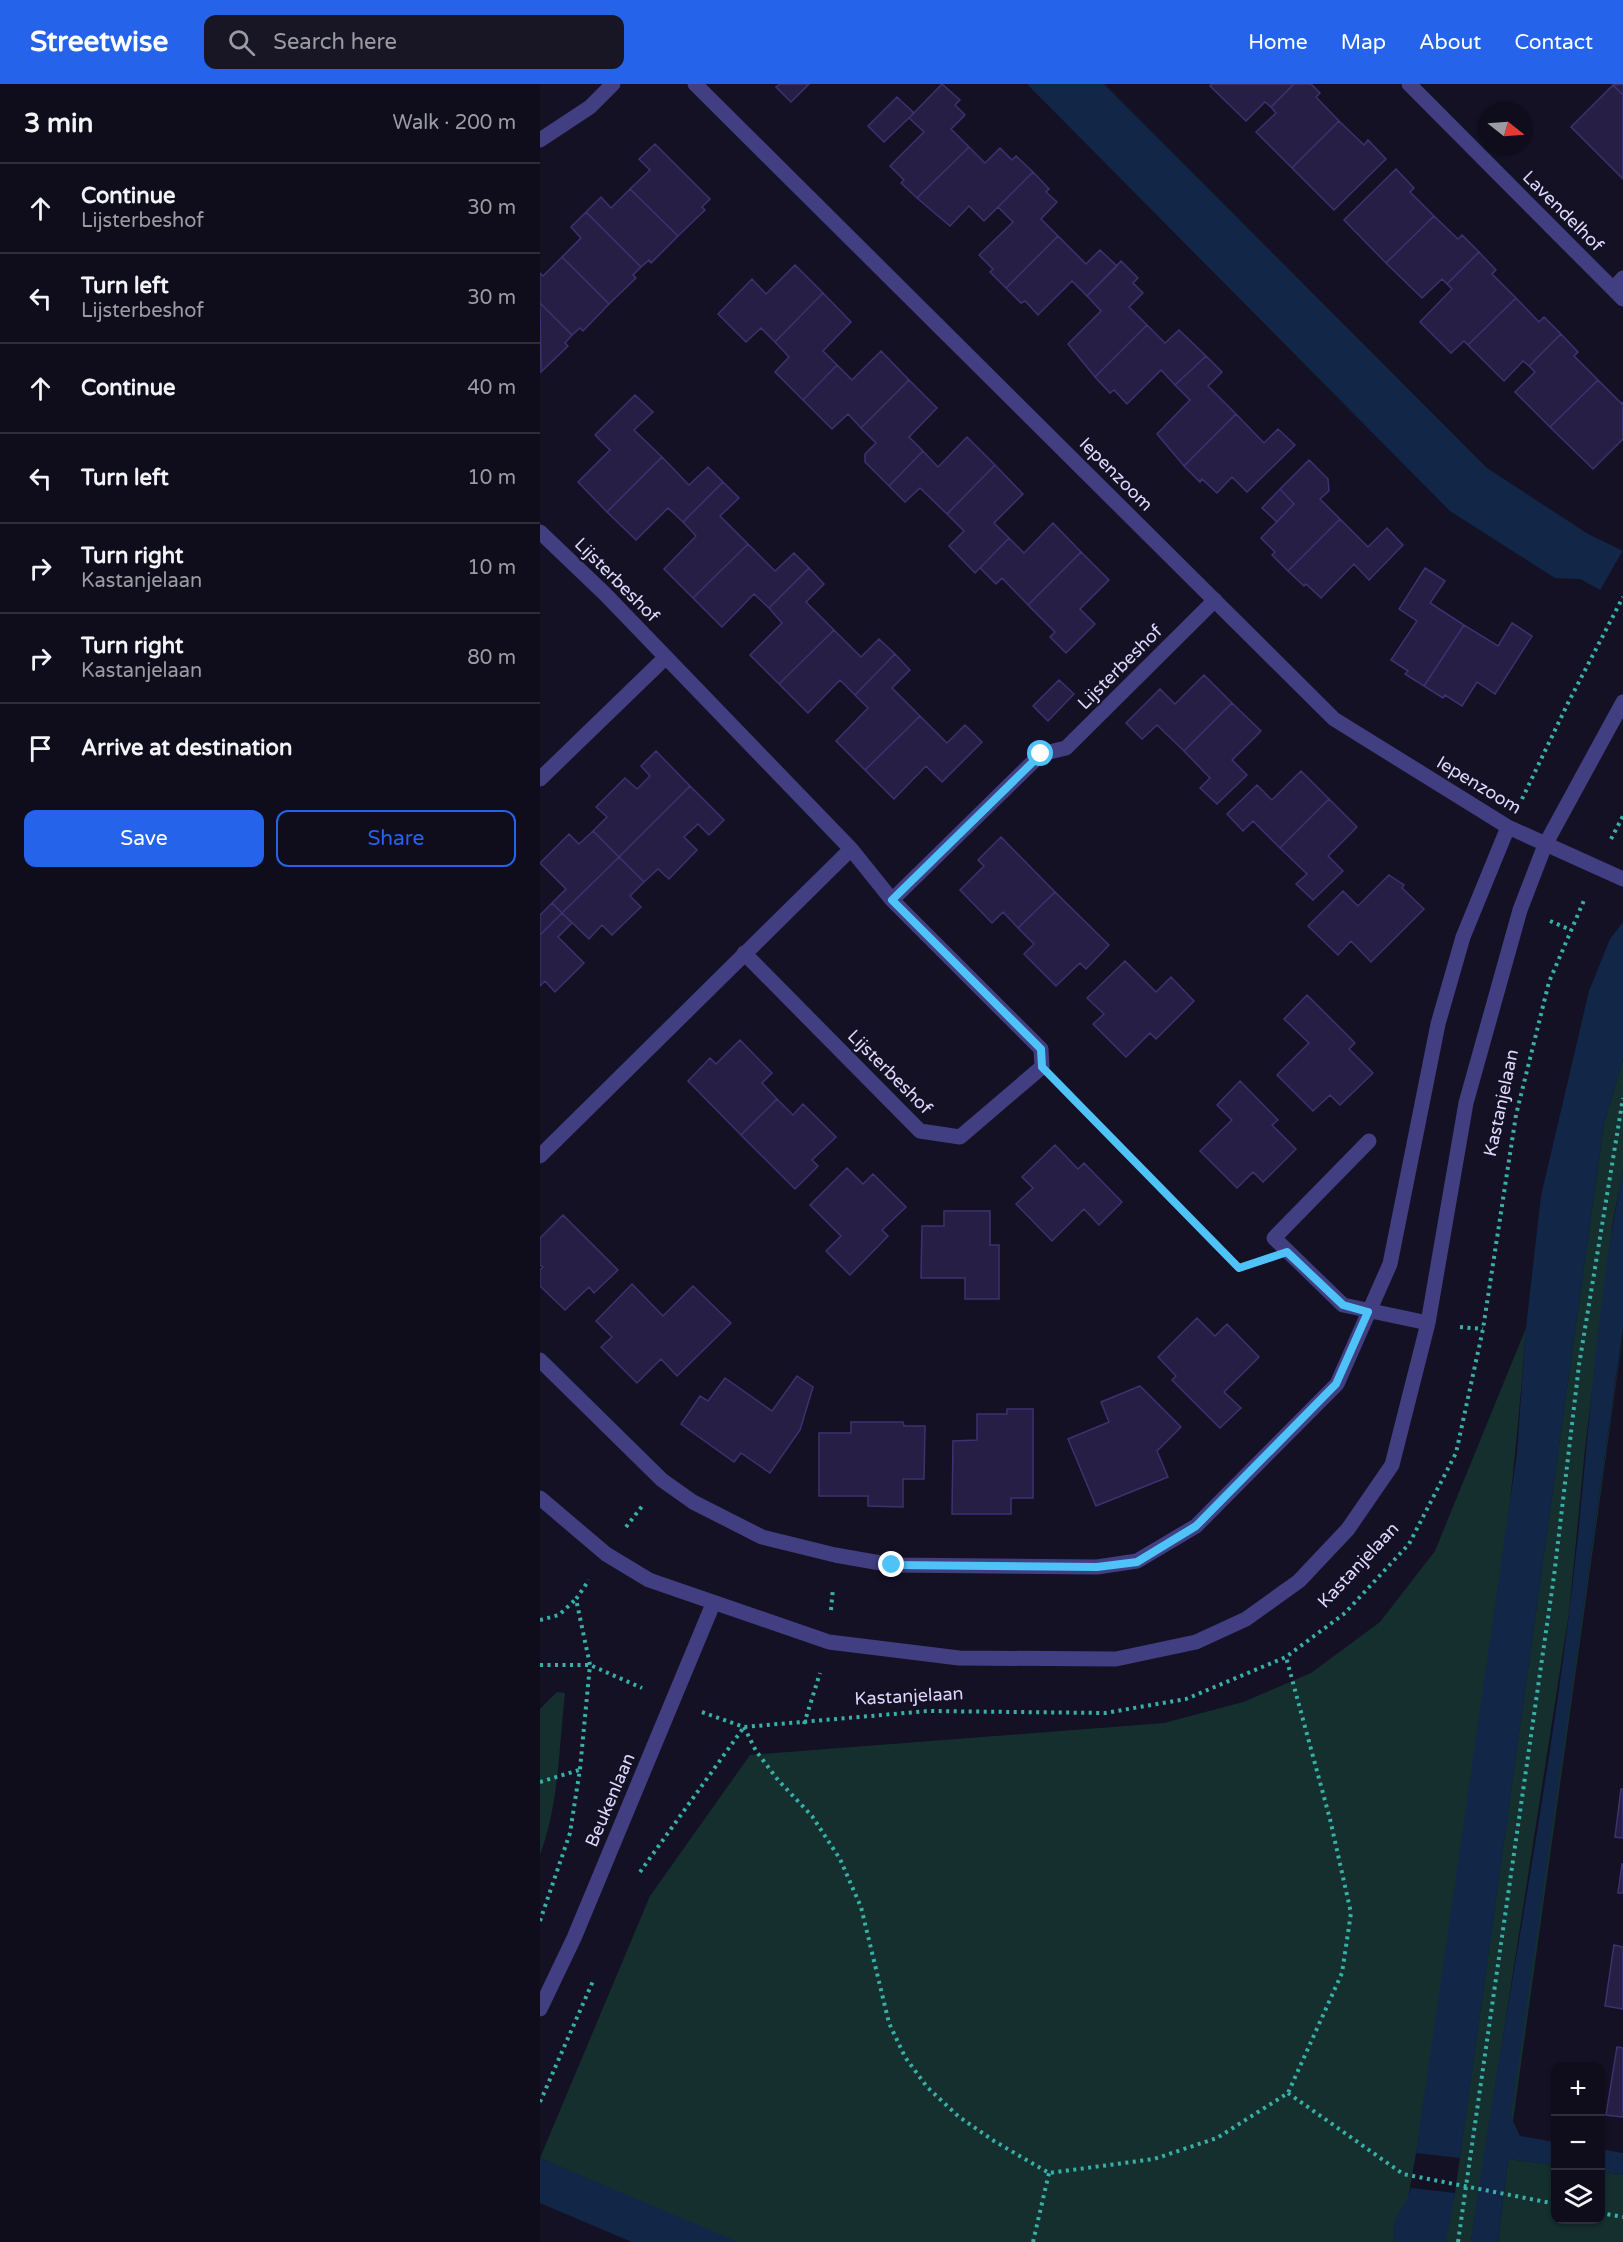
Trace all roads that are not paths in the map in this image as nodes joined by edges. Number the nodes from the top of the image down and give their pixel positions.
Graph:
1 (613, 84) edge
2 (695, 84) edge
3 (1409, 84) edge
4 (540, 140) edge
5 (1620, 288) edge
6 (540, 532) edge
7 (1215, 600) junction
8 (666, 657) junction
9 (1623, 702) edge
10 (540, 779) edge
11 (1508, 827) junction
12 (1545, 845) junction
13 (851, 849) junction
14 (1618, 877) edge
15 (892, 900) junction
16 (744, 953) junction
17 (1369, 1141) dead end
18 (540, 1156) edge
19 (1368, 1312) junction
20 (1428, 1323) junction
21 (540, 1360) edge
22 (540, 1498) edge
23 (713, 1604) junction
24 (540, 2009) edge

1 - 4 street
2 - 7 street, Iepenzoom
3 - 5 street, Lavendelhof
6 - 8 street, Lijsterbeshof
7 - 11 street, Iepenzoom
7 - 15 street, Lijsterbeshof
8 - 10 street
8 - 13 street, Lijsterbeshof
9 - 12 street, Kastanjelaan
11 - 12 street, Iepenzoom
11 - 19 street
12 - 14 street, Iepenzoom
12 - 20 street, Kastanjelaan
13 - 15 street, Lijsterbeshof
13 - 16 street
15 - 16 street, Lijsterbeshof
16 - 18 street
17 - 19 street
19 - 20 street
19 - 21 street
20 - 23 street, Kastanjelaan
22 - 23 street, Kastanjelaan
23 - 24 street, Beukenlaan

